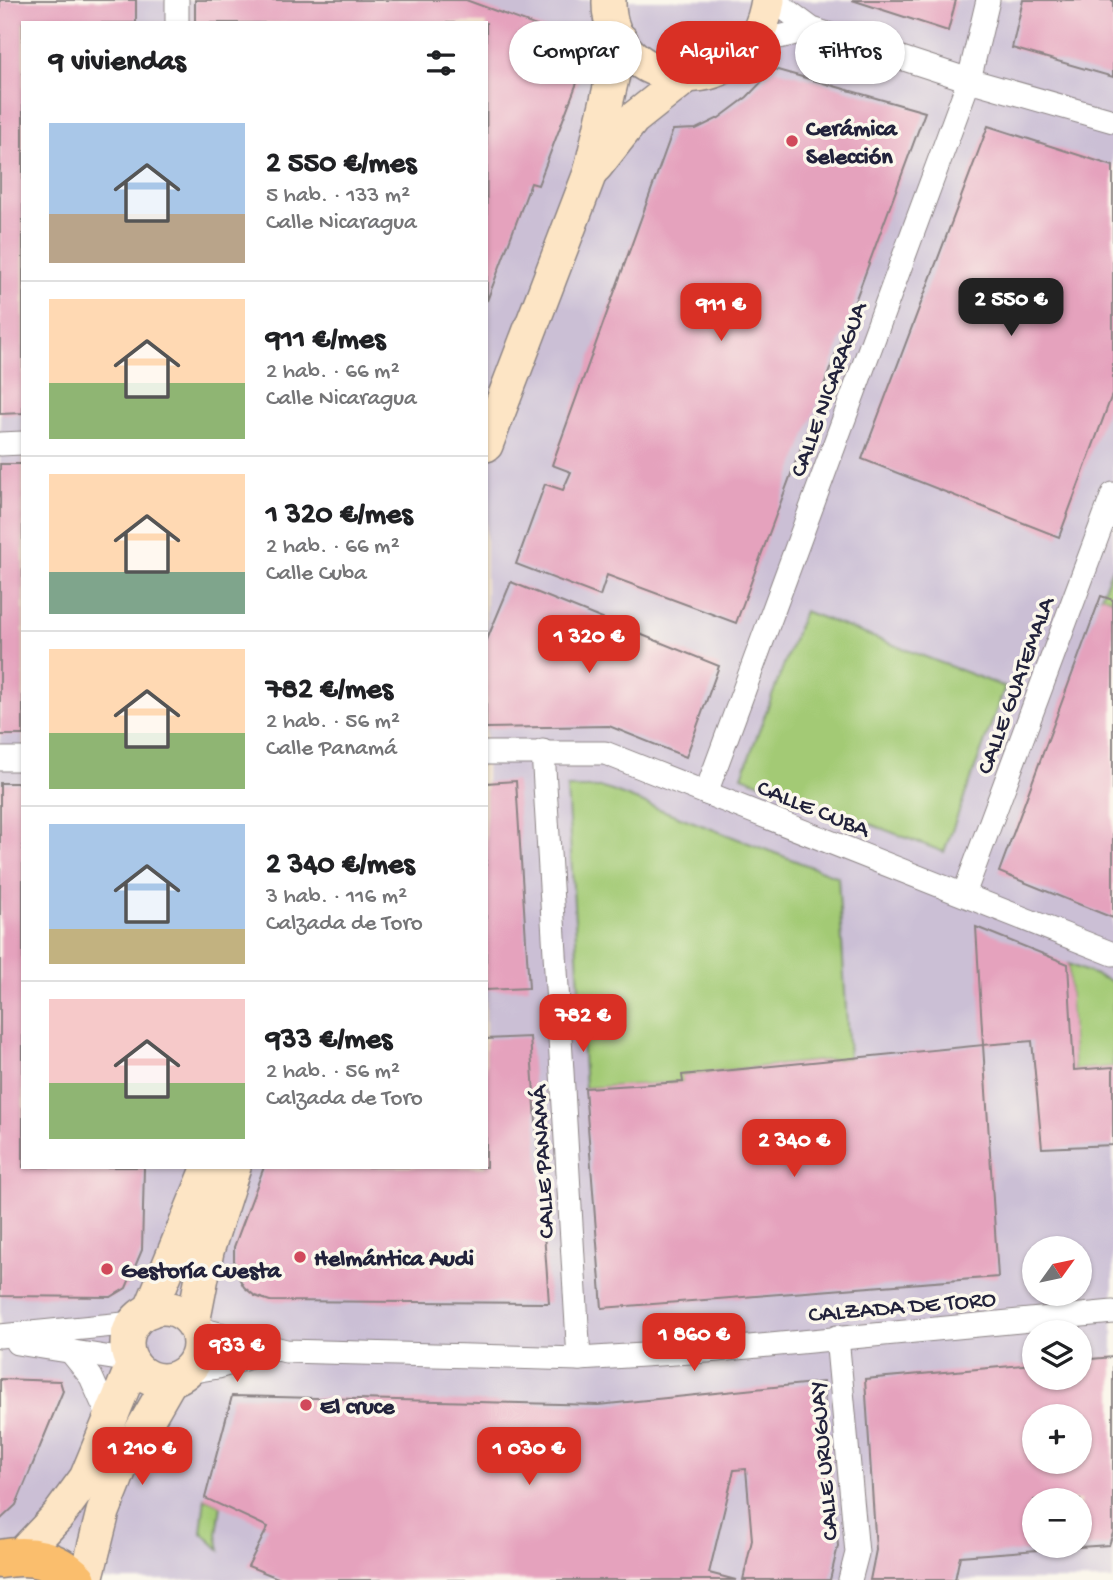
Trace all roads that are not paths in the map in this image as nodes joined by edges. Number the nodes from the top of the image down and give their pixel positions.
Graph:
1 (177, 0) edge
2 (770, 0) edge
3 (988, 0) edge
4 (605, 3) edge
5 (177, 21) edge
6 (613, 21) edge
7 (765, 21) edge
8 (800, 21) edge
9 (905, 59) edge
10 (969, 79) junction
11 (611, 84) edge
12 (677, 84) edge
13 (1113, 121) edge
14 (590, 173) junction
15 (488, 438) edge
16 (21, 443) edge
17 (0, 444) edge
18 (1113, 494) edge
19 (542, 751) junction
20 (488, 753) edge
21 (0, 759) edge
22 (21, 759) edge
23 (706, 793) junction
24 (964, 894) junction
25 (1113, 954) edge
26 (208, 1169) edge
27 (233, 1169) edge
28 (1113, 1312) edge
29 (142, 1317) junction
30 (194, 1325) junction
31 (838, 1337) junction
32 (0, 1338) edge
33 (276, 1349) junction
34 (70, 1351) junction
35 (579, 1359) junction
36 (132, 1363) junction
37 (179, 1376) junction
38 (111, 1422) junction
39 (10, 1557) edge
40 (77, 1580) edge
41 (86, 1580) edge
42 (850, 1580) edge

1 - 5 street
2 - 7 street
2 - 8 street
3 - 10 street, CALLE NICARAGUA
4 - 6 street
9 - 10 street
10 - 13 street
10 - 23 street, CALLE NICARAGUA
11 - 14 street
12 - 14 street
14 - 15 street
16 - 17 street
18 - 24 street, CALLE GUATEMALA
19 - 20 street, CALLE CUBA
19 - 23 street, CALLE CUBA
19 - 35 street, CALLE PANAMÁ
21 - 22 street
23 - 24 street, CALLE CUBA
24 - 25 street, CALLE CUBA
26 - 29 street
27 - 30 street
28 - 31 street, CALZADA DE TORO
29 - 30 street
29 - 32 street
29 - 36 street
30 - 33 street, CALZADA DE TORO
30 - 37 street
31 - 35 street, CALZADA DE TORO
31 - 42 street, CALLE URUGUAY
32 - 34 street
33 - 35 street, CALZADA DE TORO
33 - 37 street, CALZADA DE TORO
34 - 36 street
34 - 38 street
36 - 37 street
36 - 38 street
37 - 41 street
38 - 39 street
39 - 40 highway

